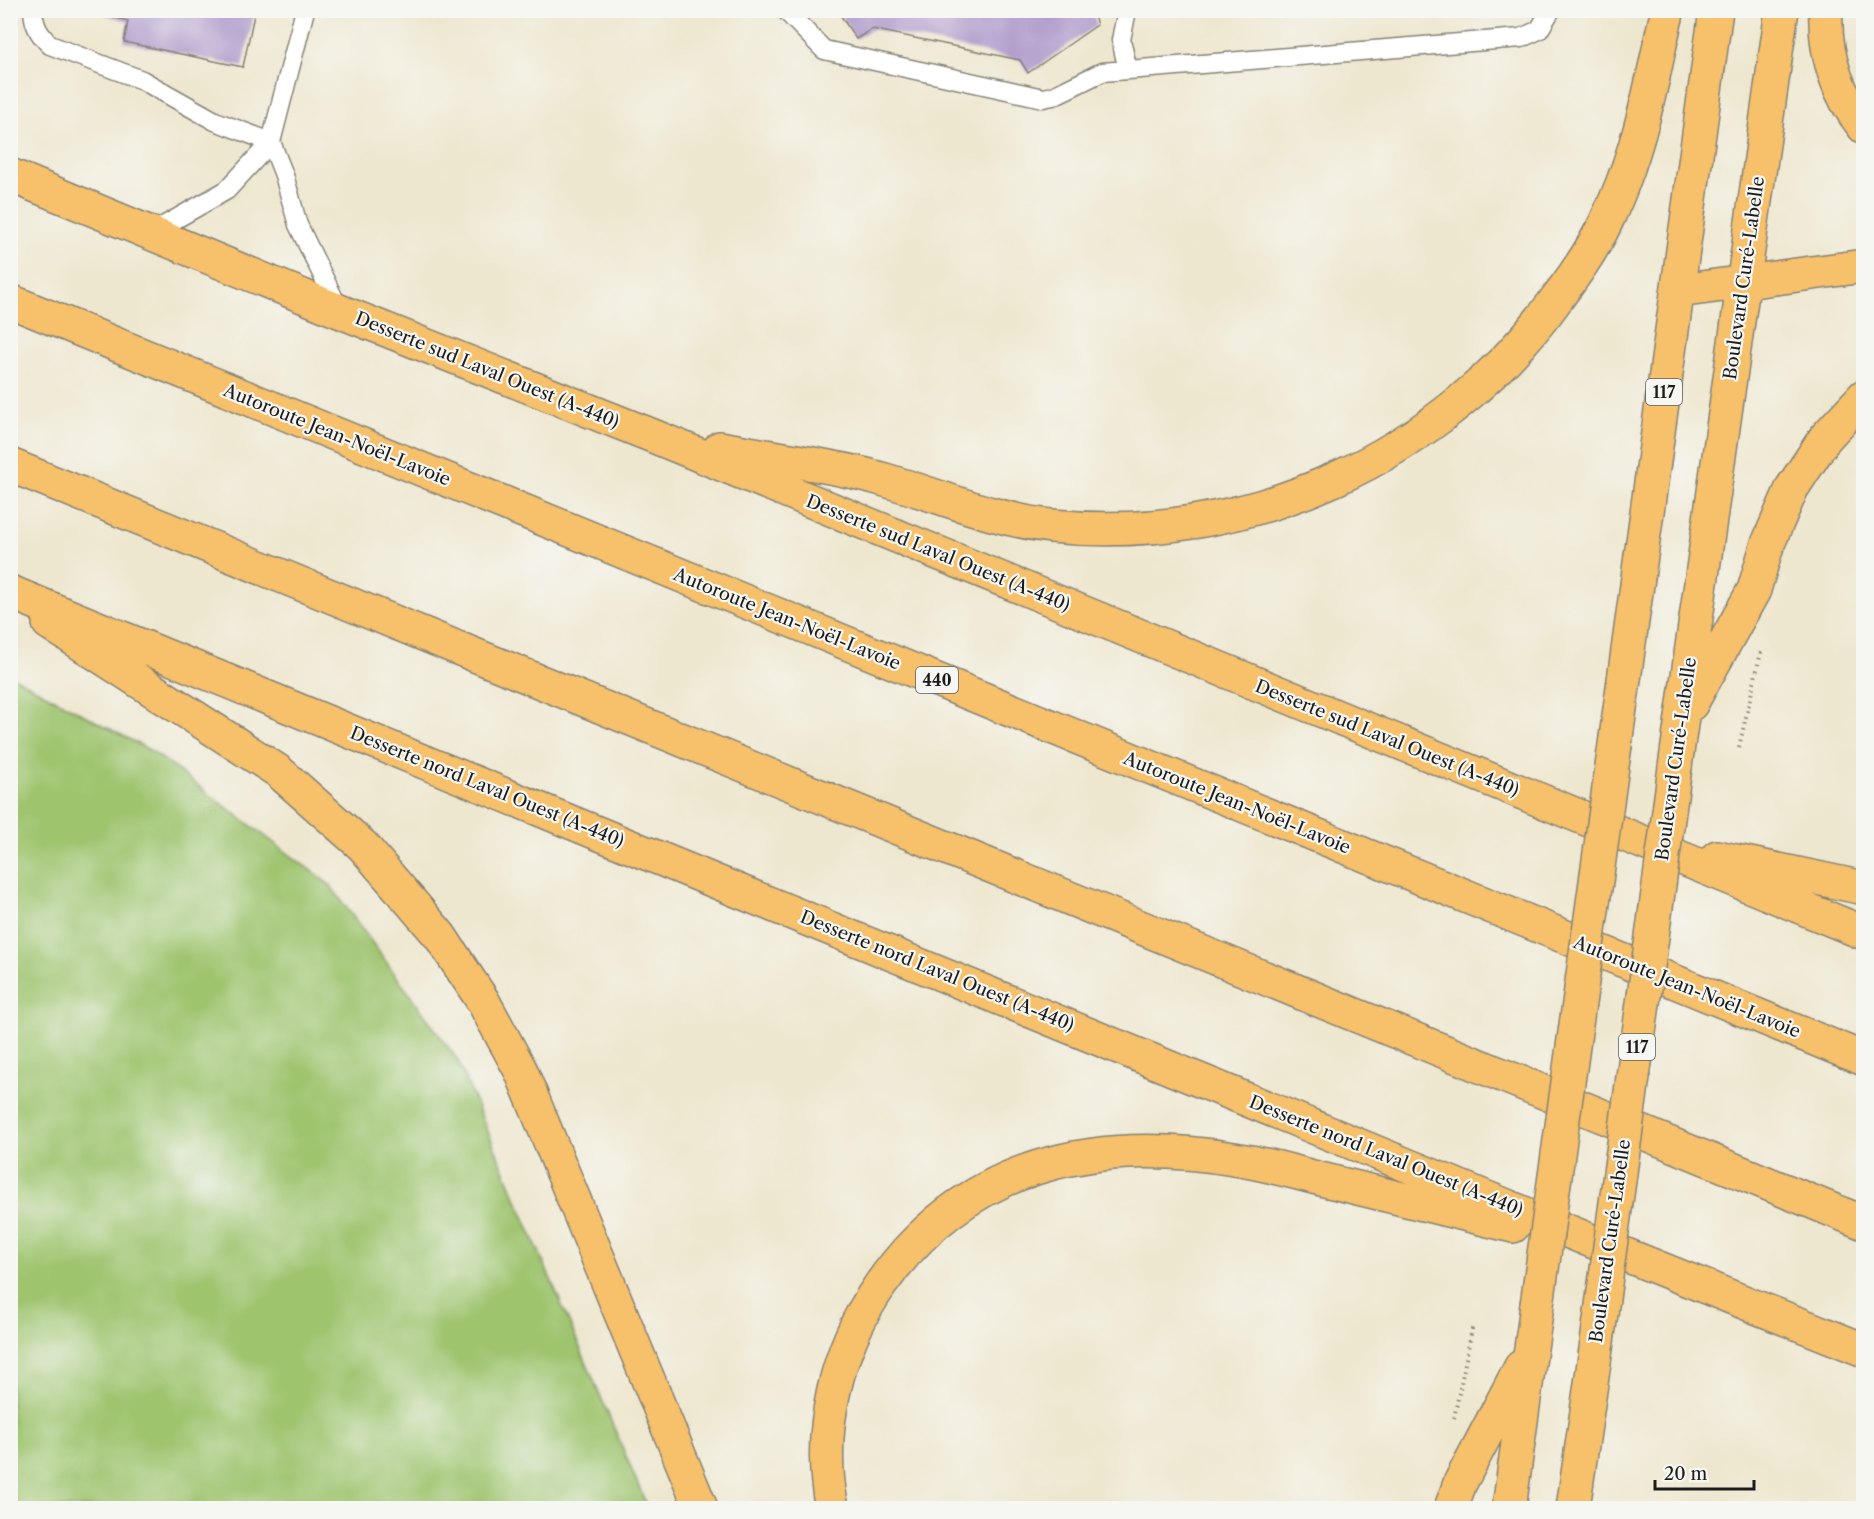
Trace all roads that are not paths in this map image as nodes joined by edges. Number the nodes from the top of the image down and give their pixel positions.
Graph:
1 (33, 10) edge
2 (305, 10) edge
3 (786, 10) edge
4 (1127, 10) edge
5 (1551, 10) edge
6 (1668, 10) edge
7 (1716, 10) edge
8 (1782, 10) edge
9 (1826, 10) edge
10 (1128, 70) junction
11 (1863, 127) edge
12 (271, 142) junction
13 (10, 175) edge
14 (151, 233) junction
15 (1863, 267) edge
16 (1744, 282) junction
17 (1678, 291) junction
18 (10, 301) edge
19 (339, 311) junction
20 (1863, 396) edge
21 (653, 436) junction
22 (10, 465) edge
23 (10, 592) edge
24 (10, 599) edge
25 (1681, 721) junction
26 (1636, 840) junction
27 (1863, 888) edge
28 (1863, 933) edge
29 (1863, 1059) edge
30 (1863, 1223) edge
31 (1616, 1251) junction
32 (1531, 1347) junction
33 (1863, 1350) edge
34 (701, 1509) edge
35 (832, 1509) edge
36 (1451, 1509) edge
37 (1509, 1509) edge
38 (1573, 1509) edge

1 - 12 lane
2 - 12 lane
3 - 10 lane
4 - 10 lane
5 - 10 lane
6 - 21 main road
7 - 17 main road, 117
8 - 16 main road, Boulevard Curé-Labelle / 117
9 - 11 main road
12 - 14 lane
12 - 19 lane
13 - 14 main road, Desserte sud Laval Ouest (A-440)
14 - 19 main road, Desserte sud Laval Ouest (A-440)
15 - 16 main road
16 - 17 main road
16 - 25 main road, Boulevard Curé-Labelle / 117
17 - 32 main road, 117, bridge
18 - 29 main road, Autoroute Jean-Noël-Lavoie / 440
19 - 21 main road, Desserte sud Laval Ouest (A-440)
20 - 25 main road
21 - 26 main road, Desserte sud Laval Ouest (A-440)
22 - 30 main road
23 - 31 main road, Desserte nord Laval Ouest (A-440)
24 - 34 main road
25 - 38 main road, Boulevard Curé-Labelle / 117, bridge
26 - 27 main road
26 - 28 main road, Desserte sud Laval Ouest (A-440)
31 - 33 main road, Desserte nord Laval Ouest (A-440)
31 - 35 main road
32 - 36 main road
32 - 37 main road, 117

